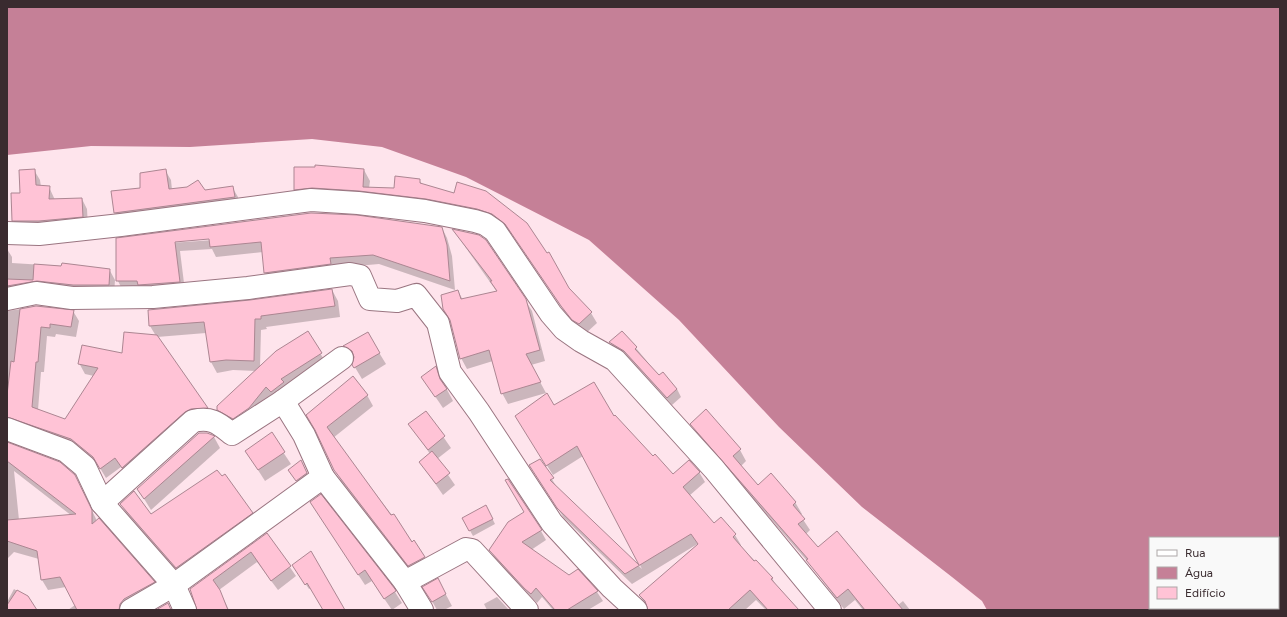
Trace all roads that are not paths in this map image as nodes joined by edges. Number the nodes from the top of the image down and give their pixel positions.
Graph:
1 (7, 233) edge
2 (7, 299) edge
3 (342, 358) dead end
4 (283, 401) junction
5 (7, 429) edge
6 (323, 477) junction
7 (102, 503) junction
8 (405, 582) junction
9 (174, 585) junction
10 (131, 610) edge
11 (186, 610) edge
12 (422, 610) edge
13 (527, 610) edge
14 (636, 610) edge
15 (830, 610) edge

1 - 15 street
2 - 14 street
3 - 4 street
4 - 6 street
4 - 7 street
5 - 7 street
6 - 8 street
6 - 9 street
7 - 9 street
8 - 12 street
8 - 13 street
9 - 10 street
9 - 11 street

